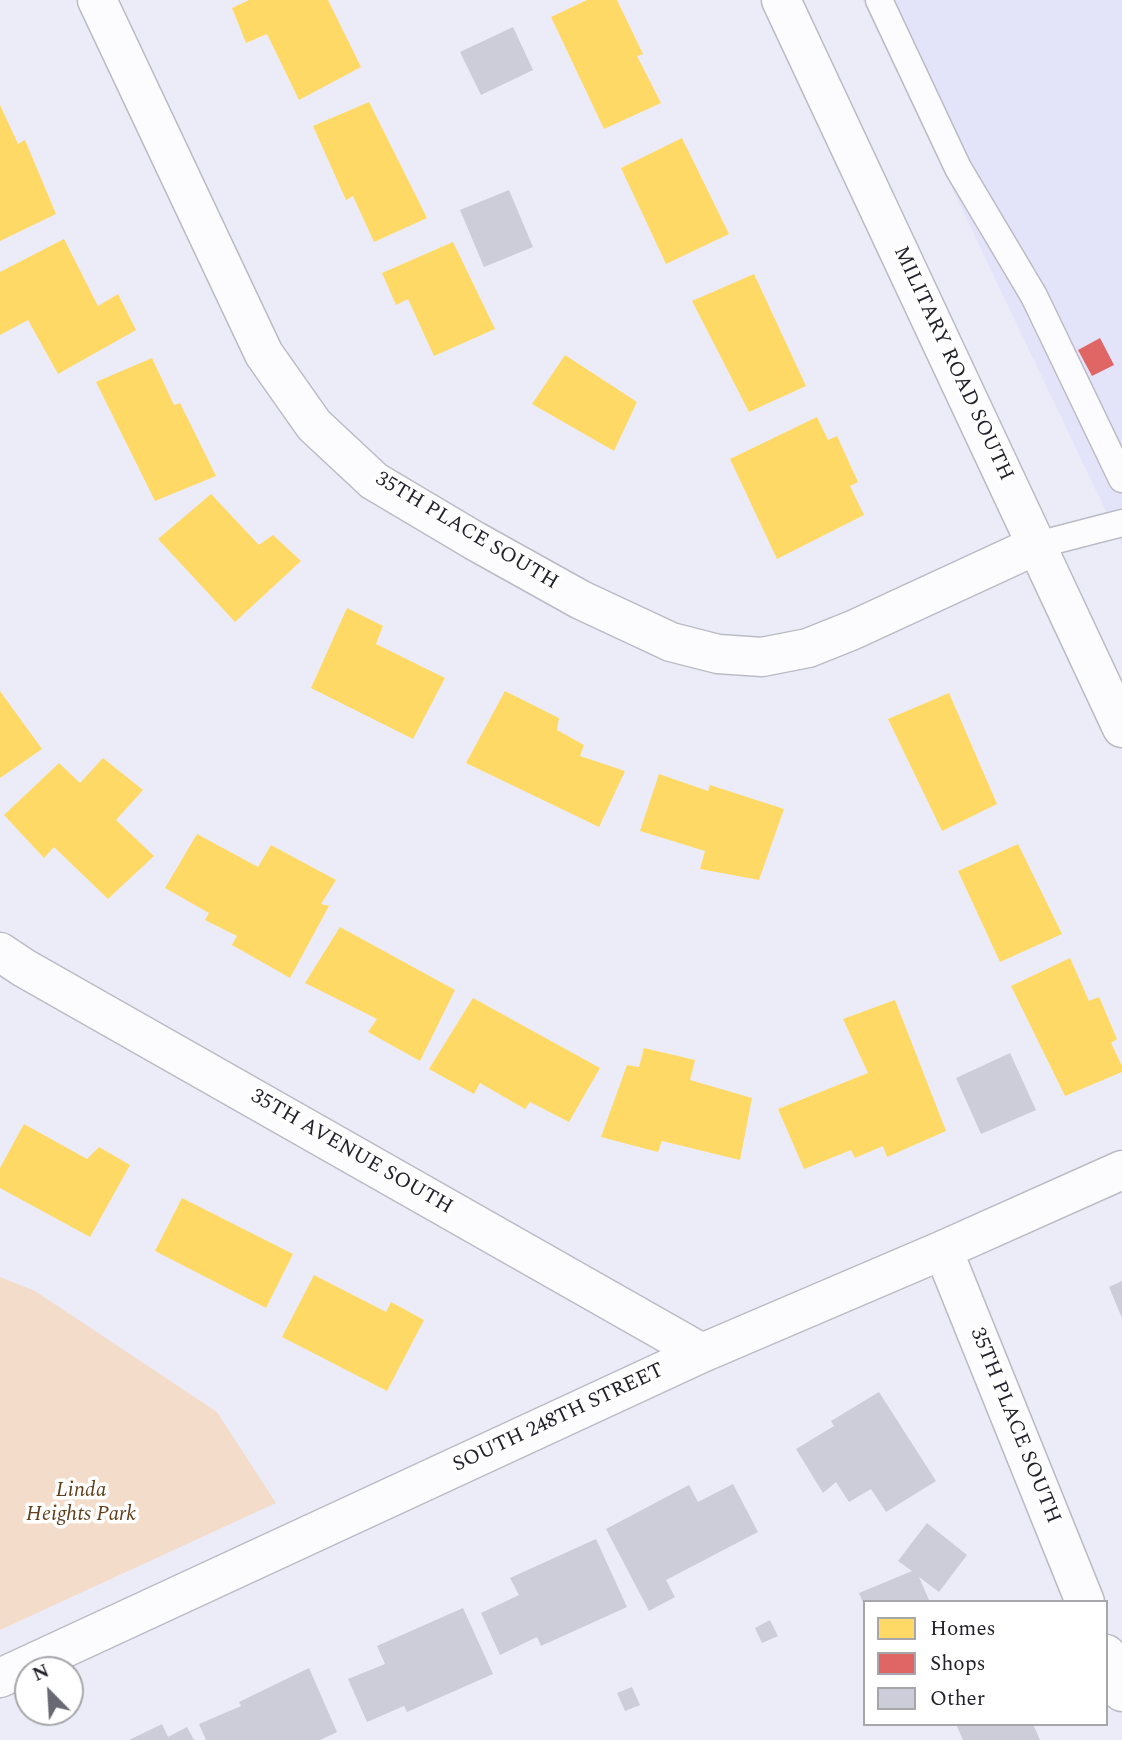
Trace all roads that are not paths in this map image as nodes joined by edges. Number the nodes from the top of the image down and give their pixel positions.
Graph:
1 (97, 0) edge
2 (781, 0) edge
3 (879, 0) edge
4 (1122, 479) edge
5 (1122, 523) edge
6 (1037, 545) junction
7 (1122, 729) edge
8 (0, 952) edge
9 (1122, 1170) edge
10 (943, 1250) junction
11 (702, 1353) junction
12 (1084, 1600) edge
13 (1108, 1659) edge
14 (0, 1678) edge
15 (1122, 1692) edge

1 - 6 street, 35TH PLACE SOUTH
2 - 6 street, MILITARY ROAD SOUTH
3 - 4 lane
5 - 6 lane
6 - 7 street, MILITARY ROAD SOUTH
8 - 11 street, 35TH AVENUE SOUTH
9 - 10 street, SOUTH 248TH STREET
10 - 11 street, SOUTH 248TH STREET
10 - 12 street, 35TH PLACE SOUTH
11 - 14 street, SOUTH 248TH STREET
13 - 15 street

